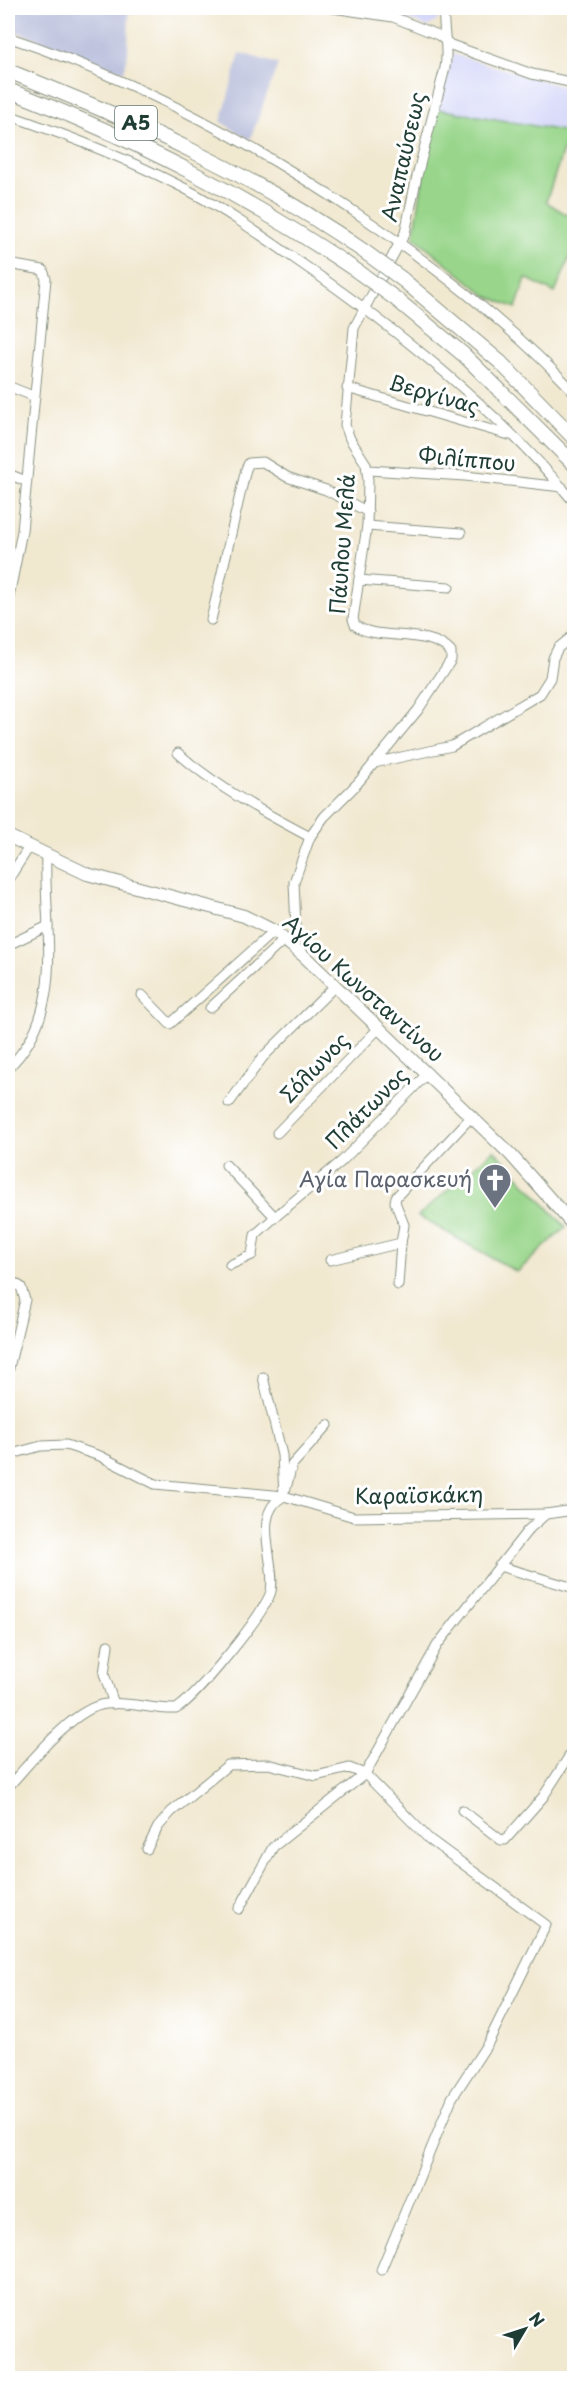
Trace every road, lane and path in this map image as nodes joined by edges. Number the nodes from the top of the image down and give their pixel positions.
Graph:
1 (333, 8) edge
2 (444, 8) edge
3 (8, 37) edge
4 (446, 40) junction
5 (8, 71) edge
6 (574, 82) edge
7 (8, 90) edge
8 (8, 115) edge
9 (401, 243) junction
10 (8, 264) edge
11 (364, 307) junction
12 (8, 386) edge
13 (347, 388) junction
14 (574, 392) edge
15 (33, 396) junction
16 (511, 436) junction
17 (574, 438) edge
18 (574, 464) edge
19 (368, 470) junction
20 (8, 474) edge
21 (26, 481) junction
22 (562, 487) junction
23 (574, 502) edge
24 (368, 512) junction
25 (367, 526) junction
26 (461, 533) dead end
27 (12, 564) edge
28 (359, 580) junction
29 (448, 587) dead end
30 (8, 602) edge
31 (211, 620) dead end
32 (574, 635) edge
33 (178, 753) dead end
34 (374, 763) junction
35 (8, 836) edge
36 (310, 837) junction
37 (29, 847) junction
38 (46, 855) junction
39 (8, 880) edge
40 (48, 926) junction
41 (274, 932) junction
42 (288, 942) junction
43 (8, 945) edge
44 (335, 986) junction
45 (142, 995) dead end
46 (210, 1008) dead end
47 (379, 1028) junction
48 (8, 1068) edge
49 (428, 1073) junction
50 (229, 1103) dead end
51 (472, 1116) junction
52 (277, 1133) dead end
53 (226, 1165) dead end
54 (275, 1217) junction
55 (574, 1226) edge
56 (401, 1243) junction
57 (330, 1260) dead end
58 (230, 1265) dead end
59 (8, 1279) edge
60 (398, 1285) dead end
61 (8, 1372) edge
62 (263, 1377) dead end
63 (328, 1425) dead end
64 (8, 1455) edge
65 (284, 1496) junction
66 (574, 1510) edge
67 (546, 1514) junction
68 (499, 1566) junction
69 (574, 1588) edge
70 (108, 1644) dead end
71 (114, 1704) junction
72 (574, 1749) edge
73 (365, 1774) junction
74 (8, 1787) edge
75 (462, 1810) dead end
76 (147, 1849) dead end
77 (239, 1909) dead end
78 (381, 2270) dead end

1 - 4 street
2 - 4 street, Αναπαύσεως
3 - 9 street
4 - 6 street
4 - 9 street, Αναπαύσεως
5 - 17 highway, Α5, bridge
7 - 18 highway, Α5, bridge
8 - 11 street
9 - 11 street, Αναπαύσεως
9 - 14 street
10 - 15 street
11 - 13 street, Πάυλου Μελά
11 - 16 street
12 - 15 street
13 - 16 street, Βεργίνας
13 - 19 street, Πάυλου Μελά
15 - 21 street
16 - 22 street
19 - 22 street, Φιλίππου
19 - 24 street, Πάυλου Μελά
20 - 21 street
21 - 27 street
22 - 23 street
24 - 25 street, Πάυλου Μελά
24 - 31 street
25 - 26 street
25 - 28 street, Πάυλου Μελά
27 - 30 street
28 - 29 street
28 - 34 street, Πάυλου Μελά
32 - 34 street
33 - 36 street
34 - 36 street
35 - 37 main road, Αγίου Κωνσταντίνου
36 - 42 street
37 - 38 main road, Αγίου Κωνσταντίνου
37 - 39 street
38 - 40 street
38 - 41 main road, Αγίου Κωνσταντίνου
40 - 43 street
40 - 48 street
41 - 42 main road, Αγίου Κωνσταντίνου
41 - 45 street
42 - 44 main road, Αγίου Κωνσταντίνου
42 - 46 street
44 - 47 main road, Αγίου Κωνσταντίνου
44 - 50 street
47 - 49 main road, Αγίου Κωνσταντίνου
47 - 52 street, Σόλωνος
49 - 51 main road, Αγίου Κωνσταντίνου
49 - 54 street, Πλάτωνος
51 - 55 main road, Αγίου Κωνσταντίνου
51 - 56 street
53 - 54 street
54 - 58 street, Πλάτωνος
56 - 57 street
56 - 60 street
59 - 61 street
62 - 65 street
63 - 65 street
64 - 65 street, Καραϊσκάκη
65 - 67 street, Καραϊσκάκη
65 - 71 street
66 - 67 street, Καραϊσκάκη
67 - 68 street
68 - 69 street
68 - 73 street
70 - 71 street
71 - 74 street
72 - 75 street
73 - 76 street
73 - 77 street
73 - 78 street

